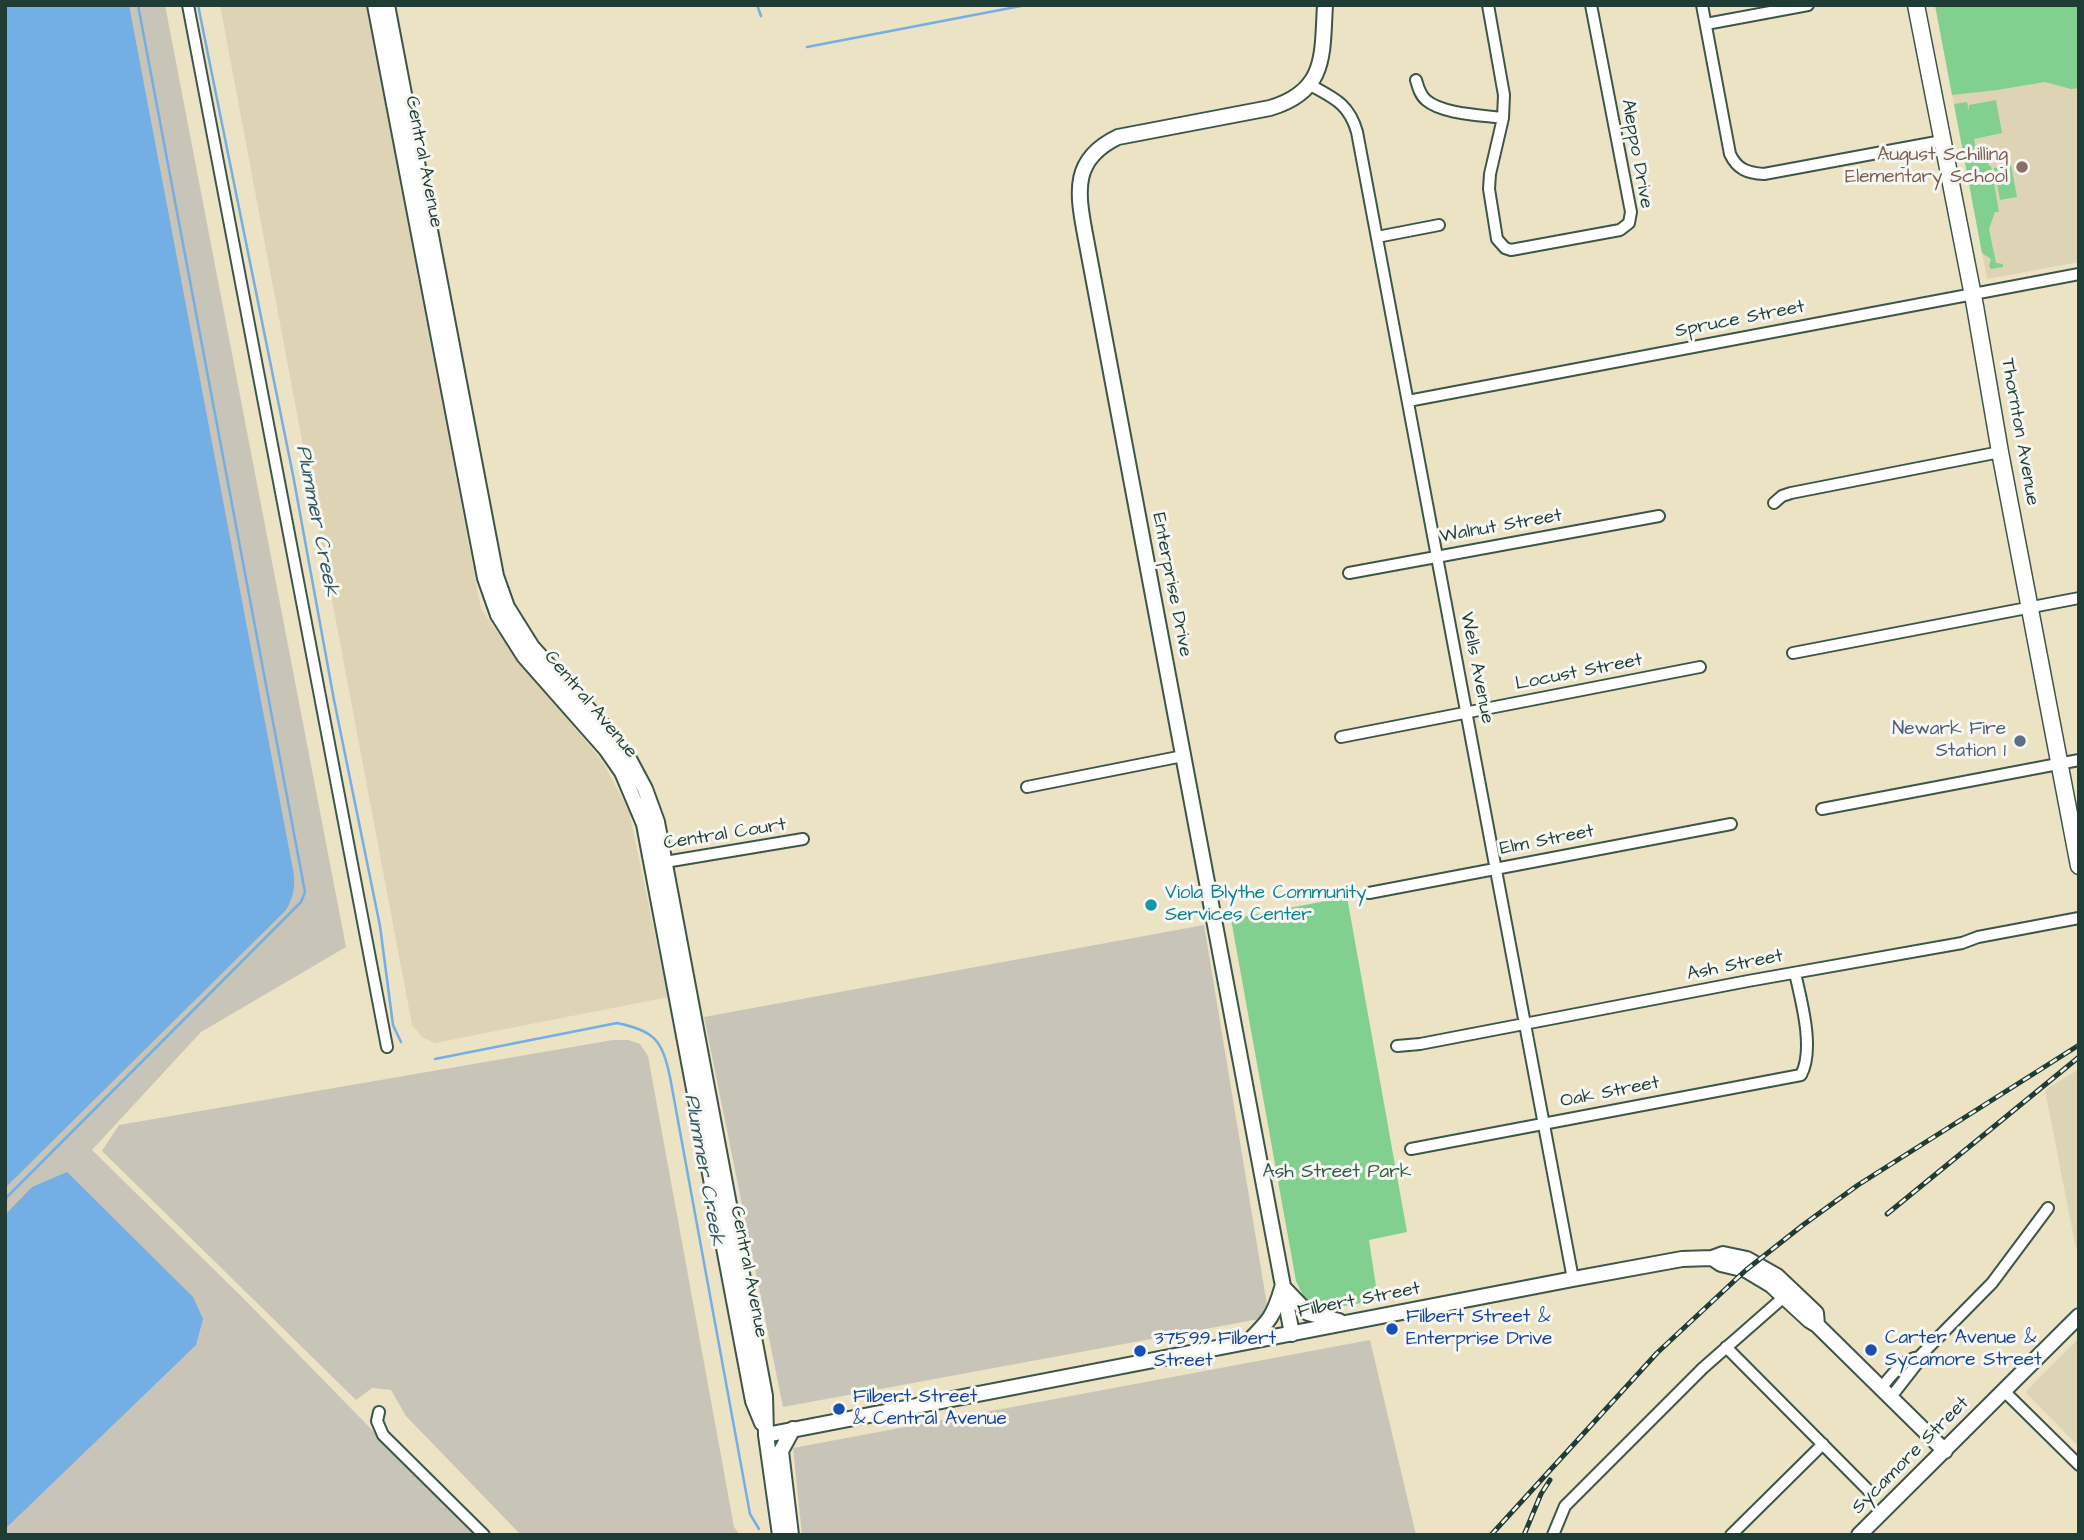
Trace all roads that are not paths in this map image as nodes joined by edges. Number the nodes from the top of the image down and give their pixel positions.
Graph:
1 (188, 5) edge
2 (374, 5) edge
3 (387, 5) edge
4 (1325, 5) edge
5 (1488, 5) edge
6 (1591, 5) edge
7 (1702, 5) edge
8 (1808, 5) edge
9 (1916, 5) edge
10 (1706, 24) junction
11 (1416, 80) dead end
12 (1310, 85) junction
13 (1503, 118) junction
14 (1942, 141) junction
15 (1439, 225) dead end
16 (1377, 237) junction
17 (2079, 274) edge
18 (1973, 294) junction
19 (1408, 401) junction
20 (2000, 452) junction
21 (1774, 503) dead end
22 (1659, 516) dead end
23 (1437, 557) junction
24 (1349, 573) dead end
25 (2079, 598) edge
26 (2030, 608) junction
27 (1793, 653) dead end
28 (1700, 667) dead end
29 (1466, 713) junction
30 (1341, 737) dead end
31 (1183, 756) junction
32 (2079, 760) edge
33 (2060, 763) junction
34 (1027, 787) dead end
35 (1822, 809) dead end
36 (1731, 824) dead end
37 (803, 839) dead end
38 (659, 863) junction
39 (2079, 866) edge
40 (1496, 868) junction
41 (1369, 893) dead end
42 (2079, 918) edge
43 (1796, 973) junction
44 (1525, 1024) junction
45 (1397, 1046) dead end
46 (387, 1047) dead end
47 (1544, 1124) junction
48 (1411, 1149) dead end
49 (2048, 1208) dead end
50 (1750, 1267) junction
51 (1573, 1279) junction
52 (1283, 1287) junction
53 (1785, 1296) junction
54 (2079, 1316) edge
55 (1347, 1322) junction
56 (1818, 1325) junction
57 (1292, 1334) junction
58 (1249, 1341) junction
59 (1726, 1347) junction
60 (2004, 1391) junction
61 (1886, 1393) junction
62 (379, 1412) dead end
63 (793, 1429) junction
64 (766, 1434) junction
65 (1823, 1444) junction
66 (1945, 1451) junction
67 (2079, 1465) edge
68 (1869, 1491) dead end
69 (484, 1535) edge
70 (780, 1535) edge
71 (792, 1535) edge
72 (1553, 1535) edge
73 (1731, 1535) edge
74 (1859, 1535) edge

1 - 46 street
2 - 38 street, Central Avenue
3 - 38 street, Central Avenue
4 - 12 street
5 - 13 street
6 - 13 street, Aleppo Drive
7 - 10 street
8 - 10 street
9 - 14 main road, Thornton Avenue
10 - 14 street
11 - 13 street
12 - 16 street, Wells Avenue
12 - 31 street, Enterprise Drive
14 - 18 main road, Thornton Avenue
15 - 16 street
16 - 19 street, Wells Avenue
17 - 18 street, Spruce Street
18 - 19 street, Spruce Street
18 - 20 main road, Thornton Avenue
19 - 23 street, Wells Avenue
20 - 21 street
20 - 26 main road, Thornton Avenue
22 - 23 street, Walnut Street
23 - 24 street, Walnut Street
23 - 29 street, Wells Avenue
25 - 26 street
26 - 27 street
26 - 33 main road, Thornton Avenue
28 - 29 street, Locust Street
29 - 30 street, Locust Street
29 - 40 street, Wells Avenue
31 - 34 street
31 - 52 street, Enterprise Drive
32 - 33 street
33 - 35 street
33 - 39 main road, Thornton Avenue
36 - 40 street, Elm Street
37 - 38 street, Central Court
38 - 64 street, Central Avenue
40 - 41 street, Elm Street
40 - 44 street, Wells Avenue
42 - 43 street, Ash Street
43 - 44 street, Ash Street
43 - 47 street, Oak Street
44 - 45 street, Ash Street
44 - 47 street, Wells Avenue
47 - 48 street, Oak Street
47 - 51 street, Wells Avenue
49 - 61 street
50 - 51 street, Filbert Street
50 - 53 street
50 - 56 street
51 - 55 street, Filbert Street
52 - 55 street
52 - 57 street, Enterprise Drive
52 - 58 street
53 - 56 street
53 - 59 street
54 - 60 street, Sycamore Street
55 - 57 street, Filbert Street
56 - 61 street
57 - 58 street, Filbert Street
58 - 63 street, Filbert Street
59 - 65 street
59 - 72 street
60 - 66 street, Sycamore Street
60 - 67 street
61 - 66 street
62 - 69 street
63 - 64 street, Filbert Street
63 - 71 street
64 - 70 street, Central Avenue
65 - 68 street
65 - 73 street
66 - 74 street, Sycamore Street

